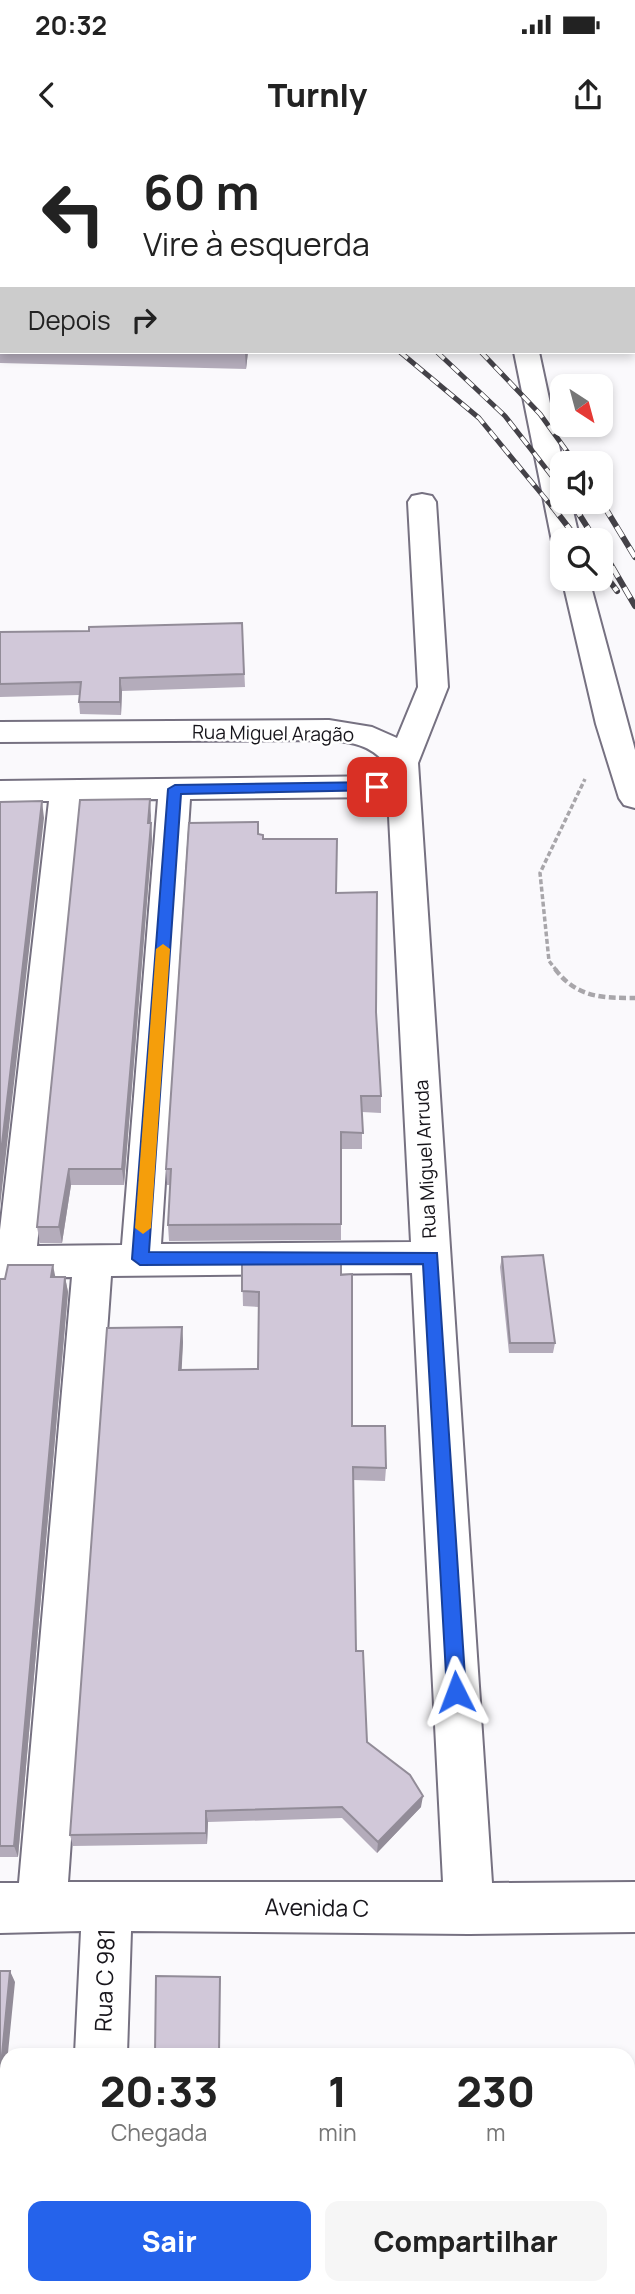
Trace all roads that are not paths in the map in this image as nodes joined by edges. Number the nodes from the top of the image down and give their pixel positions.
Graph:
1 (526, 354) edge
2 (422, 502) dead end
3 (563, 528) edge
4 (578, 591) edge
5 (0, 733) edge
6 (402, 774) junction
7 (175, 789) junction
8 (66, 790) junction
9 (0, 791) edge
10 (635, 798) edge
11 (431, 1257) junction
12 (93, 1259) junction
13 (140, 1259) junction
14 (8, 1262) edge
15 (107, 1905) junction
16 (21, 1907) edge
17 (635, 1907) edge
18 (469, 1909) junction
19 (101, 2048) edge

1 - 3 street
2 - 6 street
4 - 10 street
5 - 6 street, Rua Miguel Aragão
6 - 7 street
6 - 11 street, Rua Miguel Arruda
7 - 8 street
7 - 13 street
8 - 9 street
8 - 14 street
11 - 13 street
11 - 18 street, Rua Miguel Arruda
12 - 13 street
12 - 14 street
12 - 16 street
15 - 16 street, Avenida C
15 - 18 street, Avenida C
15 - 19 street, Rua C 981
17 - 18 street, Avenida C

